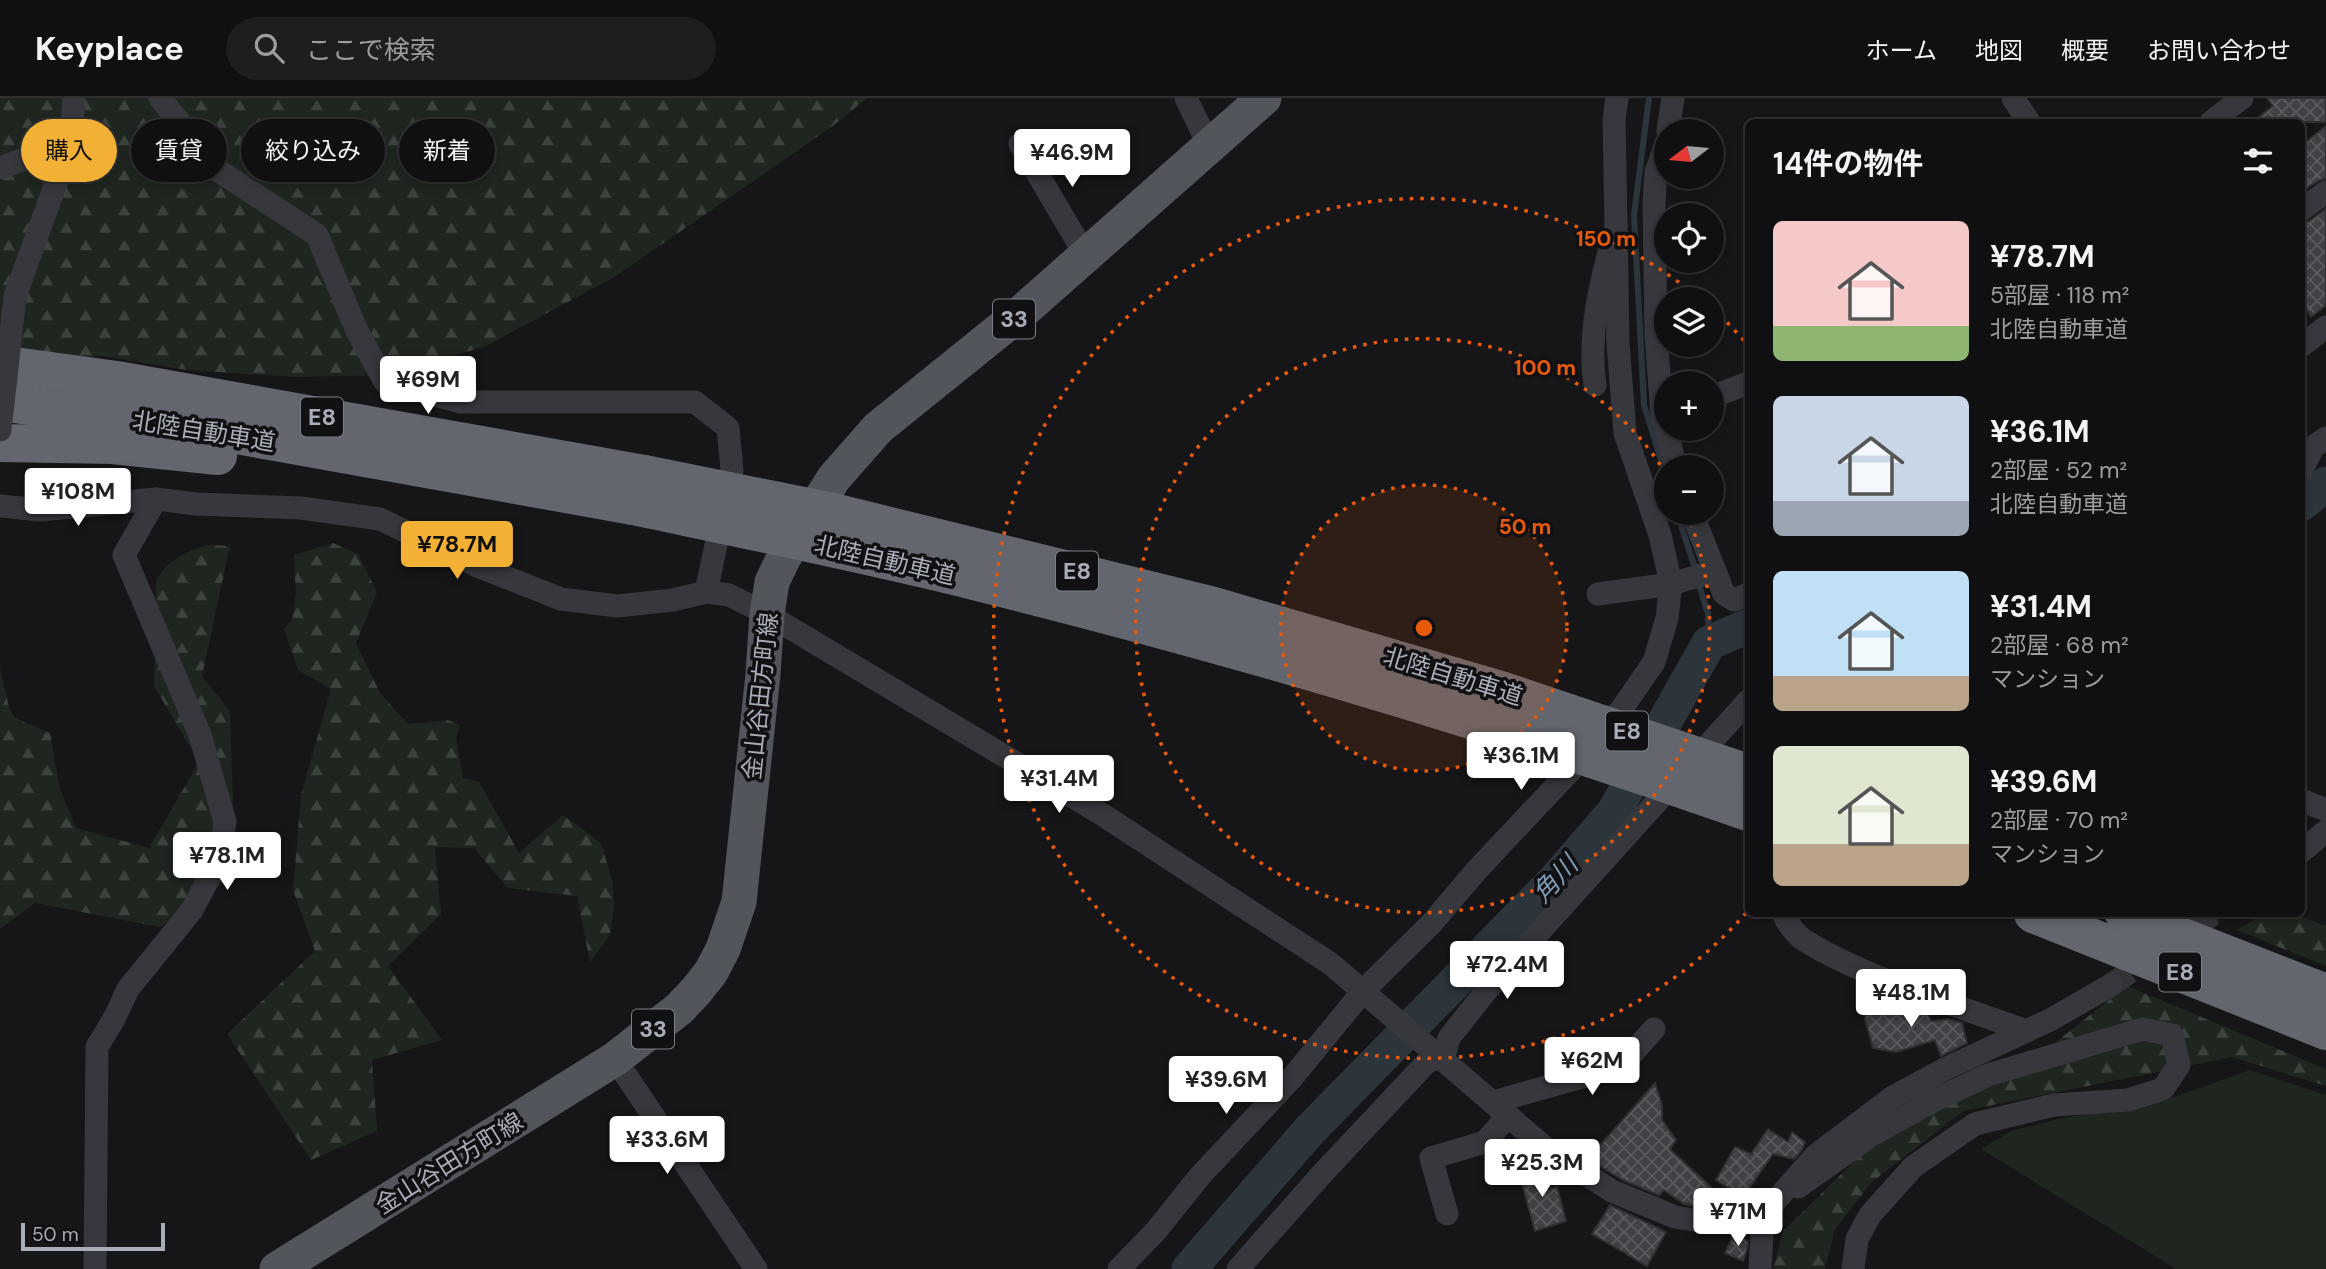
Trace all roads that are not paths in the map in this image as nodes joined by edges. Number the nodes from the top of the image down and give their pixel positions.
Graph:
1 (74, 98) edge
2 (160, 98) edge
3 (1186, 98) edge
4 (1264, 98) edge
5 (1617, 98) edge
6 (1673, 98) edge
7 (2013, 98) edge
8 (2242, 98) edge
9 (73, 119) edge
10 (1670, 119) edge
11 (2027, 119) edge
12 (2215, 119) edge
13 (1020, 144) dead end
14 (1209, 146) junction
15 (21, 160) edge
16 (0, 168) edge
17 (57, 182) edge
18 (1655, 189) edge
19 (2326, 192) edge
20 (2305, 207) edge
21 (1616, 226) junction
22 (1086, 256) junction
23 (2326, 327) edge
24 (2305, 343) edge
25 (0, 364) edge
26 (1660, 371) edge
27 (1745, 384) edge
28 (1595, 386) dead end
29 (1724, 392) edge
30 (0, 402) edge
31 (0, 430) edge
32 (2314, 440) edge
33 (0, 443) edge
34 (2305, 461) edge
35 (639, 490) junction
36 (579, 496) junction
37 (156, 499) junction
38 (0, 506) edge
39 (1697, 525) edge
40 (1714, 571) junction
41 (1671, 584) junction
42 (706, 592) junction
43 (1598, 594) dead end
44 (1745, 595) edge
45 (767, 614) junction
46 (1745, 704) edge
47 (1745, 772) edge
48 (2305, 802) edge
49 (2326, 810) edge
50 (1745, 811) edge
51 (2326, 831) edge
52 (2305, 849) edge
53 (1785, 917) edge
54 (2041, 917) edge
55 (2132, 917) edge
56 (2111, 985) tunnel mouth
57 (1366, 992) junction
58 (2326, 993) edge
59 (1654, 1029) dead end
60 (2026, 1031) junction
61 (2326, 1031) edge
62 (1441, 1057) junction
63 (615, 1059) junction
64 (1500, 1109) junction
65 (1771, 1207) junction
66 (1447, 1214) dead end
67 (95, 1269) edge
68 (277, 1269) edge
69 (756, 1269) edge
70 (1119, 1269) edge
71 (1238, 1269) edge
72 (1760, 1269) edge
73 (1853, 1269) edge

1 - 9 street
2 - 42 street
3 - 14 street
4 - 14 main road, 金山谷田方町線 / 33
5 - 21 street
6 - 10 street
7 - 11 street
8 - 12 street
13 - 22 street
14 - 22 main road, 金山谷田方町線 / 33
15 - 16 street
17 - 31 street, bridge
18 - 26 street
19 - 20 street
21 - 28 street
21 - 41 street
22 - 45 main road, 金山谷田方町線 / 33
23 - 24 street
25 - 35 highway, 北陸自動車道 / E8
27 - 29 street
30 - 36 highway, 北陸自動車道 / E8
32 - 34 street
33 - 36 highway
35 - 36 highway, 北陸自動車道 / E8
35 - 47 highway, 北陸自動車道 / E8, bridge
35 - 50 highway, 北陸自動車道 / E8, bridge
37 - 38 street
37 - 42 street
37 - 67 street
39 - 40 street
40 - 41 street
40 - 44 street
41 - 43 street
41 - 57 street
42 - 45 street
45 - 57 street
45 - 63 main road, 金山谷田方町線 / 33
46 - 62 street
48 - 49 street
51 - 52 street
53 - 60 street
54 - 61 highway, E8
55 - 58 highway, E8
56 - 60 street
57 - 62 street
57 - 70 street
59 - 64 street
60 - 65 street
62 - 64 street
62 - 71 street
63 - 68 main road, 金山谷田方町線 / 33
63 - 69 street
64 - 65 street
64 - 66 street
65 - 72 street
65 - 73 street

